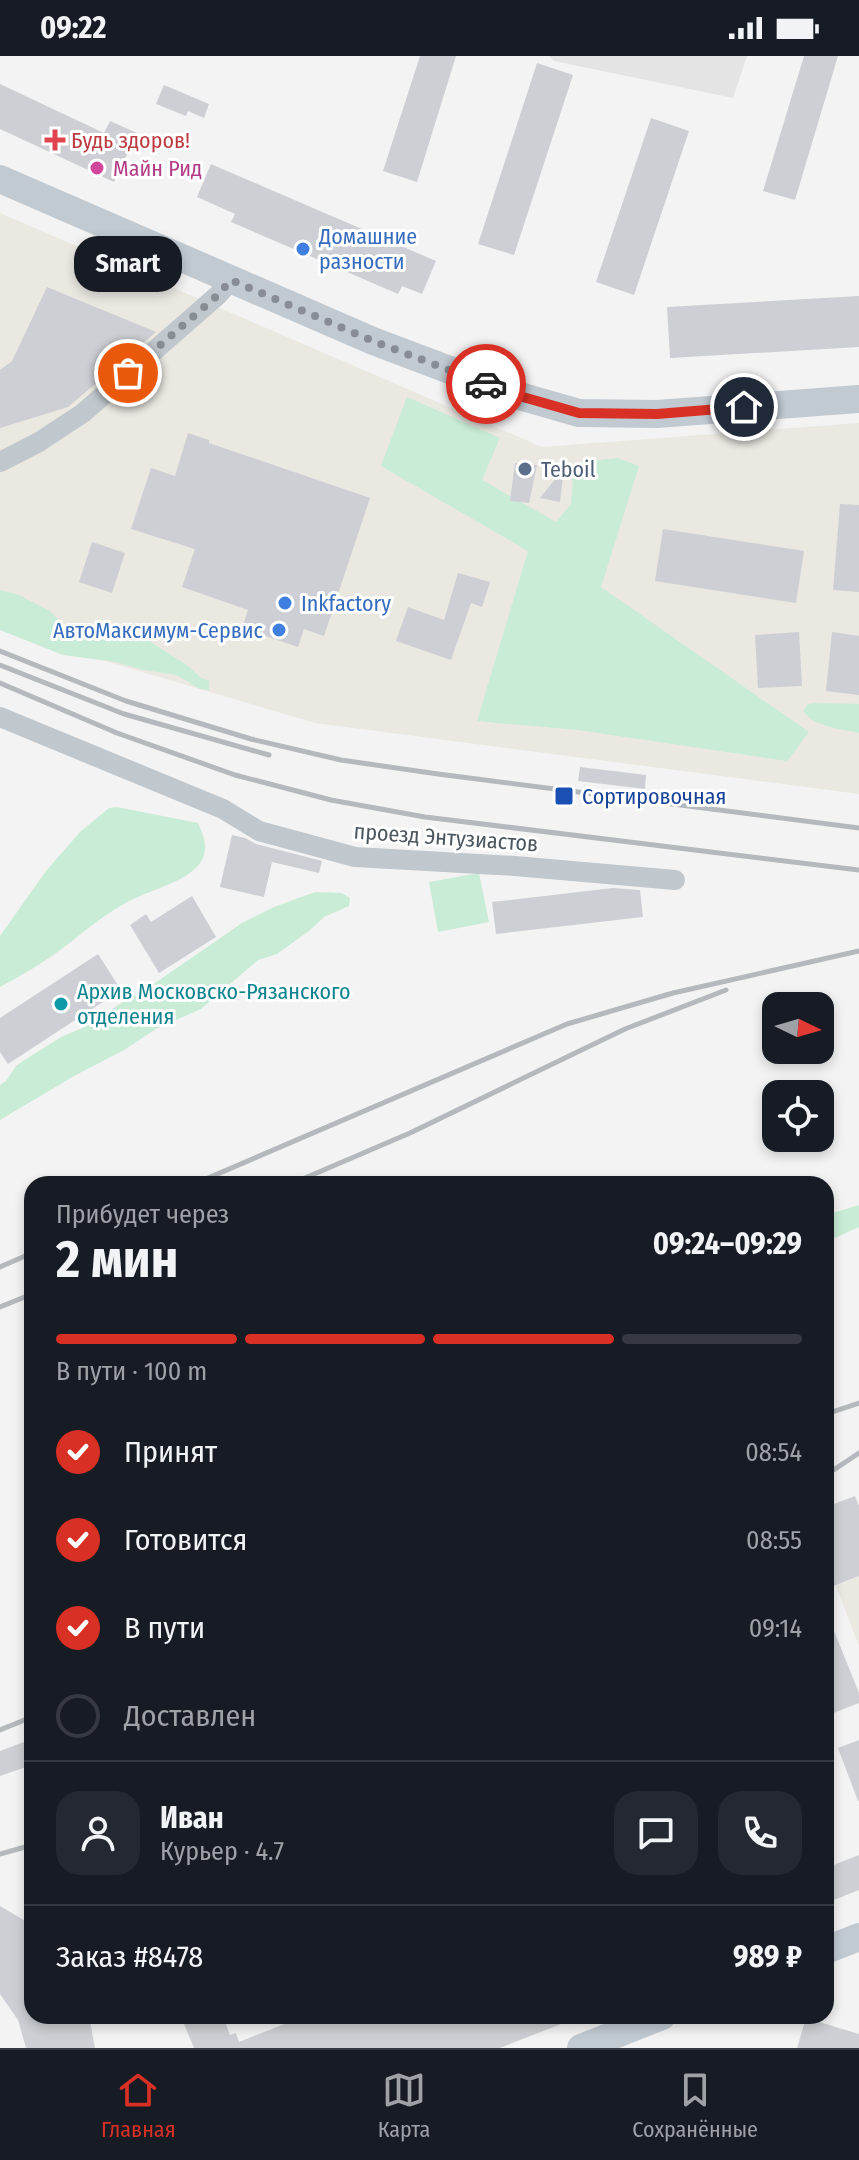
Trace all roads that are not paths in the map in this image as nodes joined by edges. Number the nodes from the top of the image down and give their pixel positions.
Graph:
1 (0, 179) edge
2 (231, 280) junction
3 (859, 399) edge
4 (0, 462) edge
5 (0, 717) edge
6 (675, 880) dead end
7 (859, 1937) edge
8 (834, 1947) edge
9 (642, 2024) edge
10 (581, 2048) edge

1 - 2 street
2 - 3 street
2 - 4 street
5 - 6 street, проезд Энтузиастов
7 - 8 street
9 - 10 street

